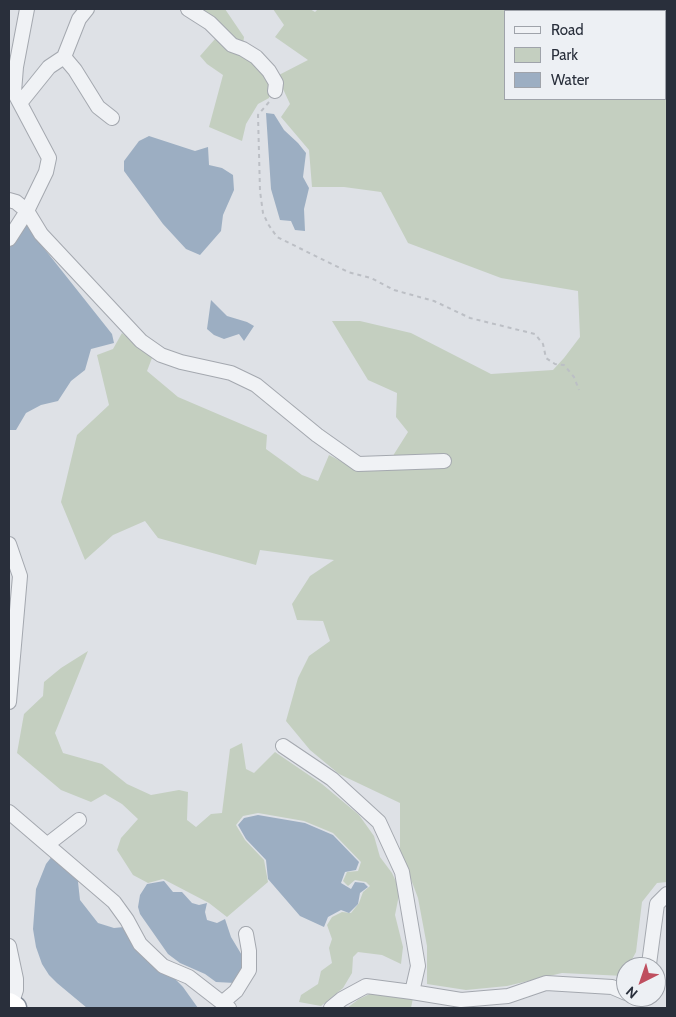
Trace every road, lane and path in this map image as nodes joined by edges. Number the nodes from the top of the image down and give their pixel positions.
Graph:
1 (27, 9) edge
2 (87, 9) edge
3 (188, 9) edge
4 (64, 57) junction
5 (276, 91) joint
6 (14, 95) edge
7 (112, 118) dead end
8 (9, 200) edge
9 (27, 211) junction
10 (9, 239) edge
11 (579, 390) dead end
12 (444, 461) dead end
13 (9, 544) edge
14 (9, 702) edge
15 (283, 746) dead end
16 (9, 812) edge
17 (79, 820) dead end
18 (48, 844) junction
19 (667, 894) edge
20 (246, 934) dead end
21 (9, 946) edge
22 (650, 957) edge
23 (616, 989) edge
24 (412, 992) junction
25 (226, 1005) edge
26 (11, 1007) edge
27 (331, 1008) edge

1 - 6 street
2 - 4 street
3 - 5 street
4 - 6 street
4 - 7 street
5 - 11 path
6 - 9 street
8 - 9 street
9 - 10 street
9 - 12 street
13 - 14 street
15 - 24 street
16 - 18 street
17 - 18 street
18 - 25 street
19 - 22 street
20 - 25 street
21 - 26 street
23 - 24 street
24 - 27 street

